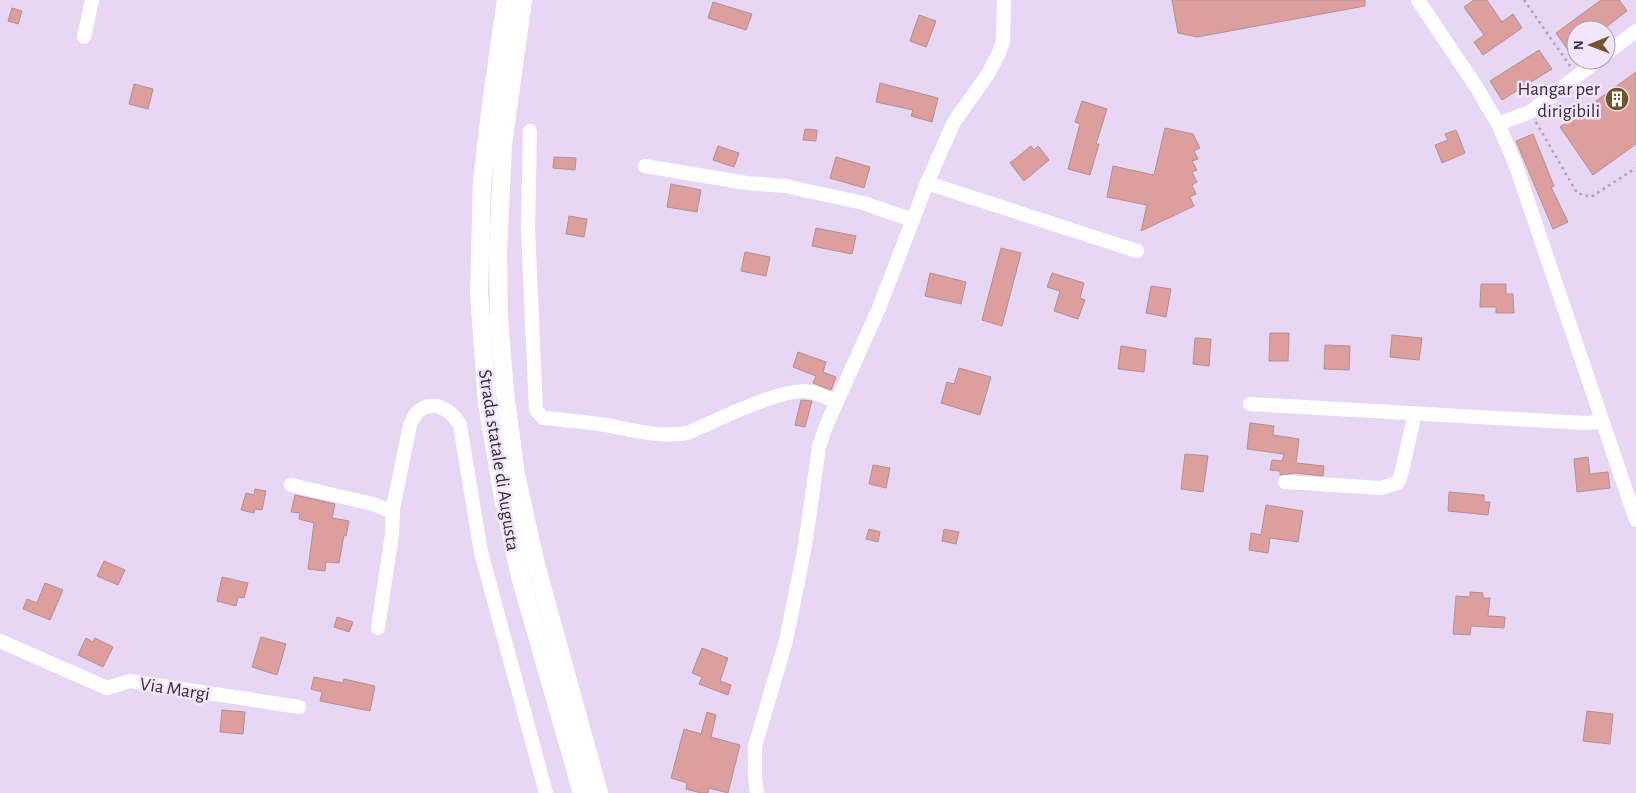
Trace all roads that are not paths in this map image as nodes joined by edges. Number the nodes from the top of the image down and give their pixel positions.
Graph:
1 (92, 0) edge
2 (506, 0) edge
3 (523, 0) edge
4 (1004, 0) edge
5 (1418, 0) edge
6 (1636, 32) edge
7 (84, 37) dead end
8 (1616, 47) edge
9 (1585, 70) edge
10 (1498, 124) junction
11 (530, 131) dead end
12 (645, 166) dead end
13 (927, 183) junction
14 (913, 220) junction
15 (1137, 251) dead end
16 (837, 402) junction
17 (1250, 404) dead end
18 (1415, 414) junction
19 (1602, 422) junction
20 (1285, 482) dead end
21 (291, 486) dead end
22 (393, 512) junction
23 (1636, 520) edge
24 (378, 628) dead end
25 (0, 641) edge
26 (300, 707) dead end
27 (546, 793) edge
28 (582, 793) edge
29 (600, 793) edge
30 (757, 793) edge

1 - 7 street
2 - 28 main road, Strada statale di Augusta
3 - 29 main road, Strada statale di Augusta
4 - 13 street
5 - 10 street
6 - 8 street
9 - 10 street
10 - 19 street
11 - 16 street
12 - 14 street
13 - 14 street
13 - 15 street
14 - 16 street
16 - 30 street
17 - 18 street
18 - 19 street
18 - 20 street
19 - 23 street
21 - 22 street
22 - 24 street
22 - 27 street
25 - 26 street, Via Margi

